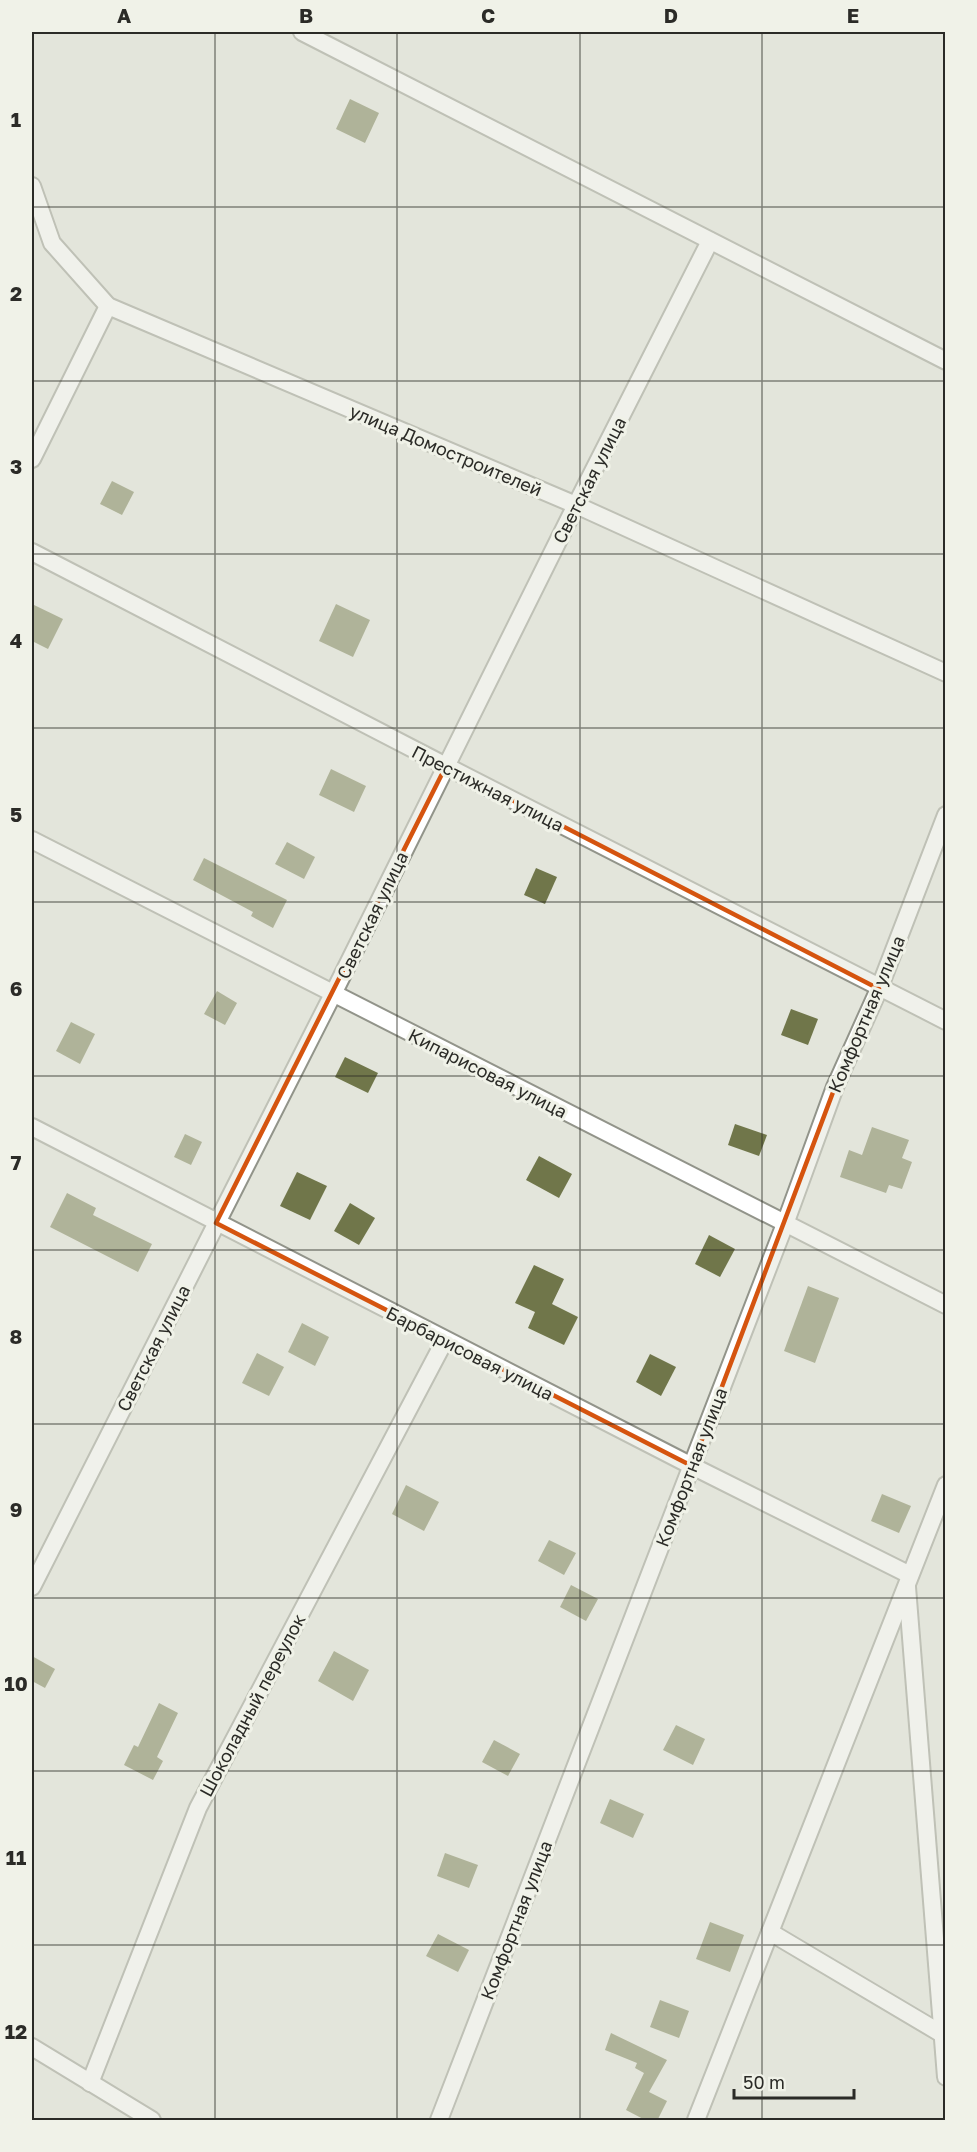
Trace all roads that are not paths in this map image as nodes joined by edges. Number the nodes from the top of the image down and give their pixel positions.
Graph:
1 (302, 32) edge
2 (32, 186) edge
3 (710, 241) junction
4 (108, 306) junction
5 (945, 361) edge
6 (32, 459) edge
7 (576, 505) junction
8 (32, 552) edge
9 (945, 674) edge
10 (446, 766) junction
11 (945, 815) edge
12 (32, 840) edge
13 (879, 988) junction
14 (333, 994) junction
15 (945, 1021) edge
16 (32, 1127) edge
17 (216, 1223) junction
18 (785, 1224) junction
19 (945, 1305) edge
20 (445, 1340) junction
21 (692, 1467) junction
22 (945, 1485) edge
23 (909, 1579) junction
24 (32, 1587) edge
25 (770, 1932) junction
26 (942, 2034) junction
27 (32, 2048) edge
28 (945, 2077) edge
29 (90, 2083) junction
30 (152, 2121) edge
31 (439, 2121) edge
32 (696, 2121) edge

1 - 3 street
2 - 4 street, улица Домостроителей
3 - 5 street
3 - 7 street, Светская улица
4 - 6 street
4 - 7 street, улица Домостроителей
7 - 9 street, улица Домостроителей
7 - 10 street, Светская улица
8 - 10 street, Престижная улица
10 - 13 street, Престижная улица
10 - 14 street, Светская улица
11 - 13 street, Комфортная улица
12 - 14 street, Кипарисовая улица
13 - 15 street, Престижная улица
13 - 18 street, Комфортная улица
14 - 17 street, Светская улица
14 - 18 street, Кипарисовая улица
16 - 17 street, Барбарисовая улица
17 - 20 street, Барбарисовая улица
17 - 24 street, Светская улица
18 - 19 street, Кипарисовая улица
18 - 21 street, Комфортная улица
20 - 21 street, Барбарисовая улица
20 - 29 street, Шоколадный переулок
21 - 23 street, Барбарисовая улица
21 - 31 street, Комфортная улица
22 - 23 street
23 - 25 street
23 - 26 street
25 - 26 street
25 - 32 street
26 - 28 street
27 - 29 street
29 - 30 street

